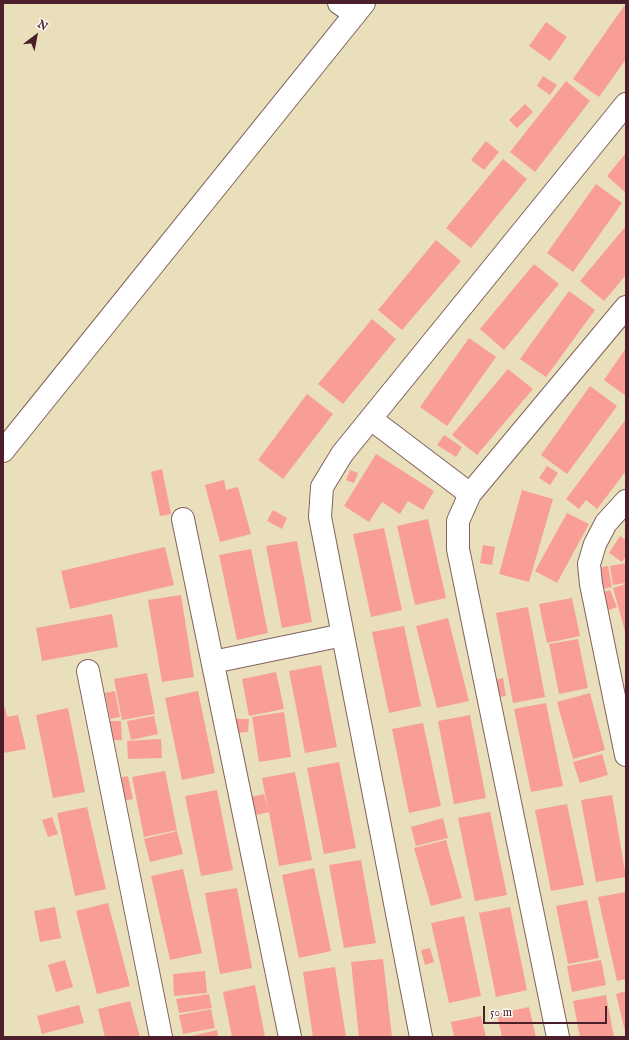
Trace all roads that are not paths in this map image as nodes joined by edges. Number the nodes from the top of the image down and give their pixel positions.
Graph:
1 (353, 7) edge
2 (626, 104) edge
3 (626, 307) edge
4 (371, 419) junction
5 (5, 450) edge
6 (470, 494) junction
7 (626, 501) edge
8 (183, 518) dead end
9 (343, 635) junction
10 (213, 662) junction
11 (88, 671) dead end
12 (626, 755) edge
13 (162, 1037) edge
14 (290, 1037) edge
15 (421, 1037) edge
16 (558, 1037) edge

1 - 5 street
2 - 4 street
3 - 6 street
4 - 6 street
4 - 9 street
6 - 16 street
7 - 12 street
8 - 10 street
9 - 10 street
9 - 15 street
10 - 14 street
11 - 13 street

